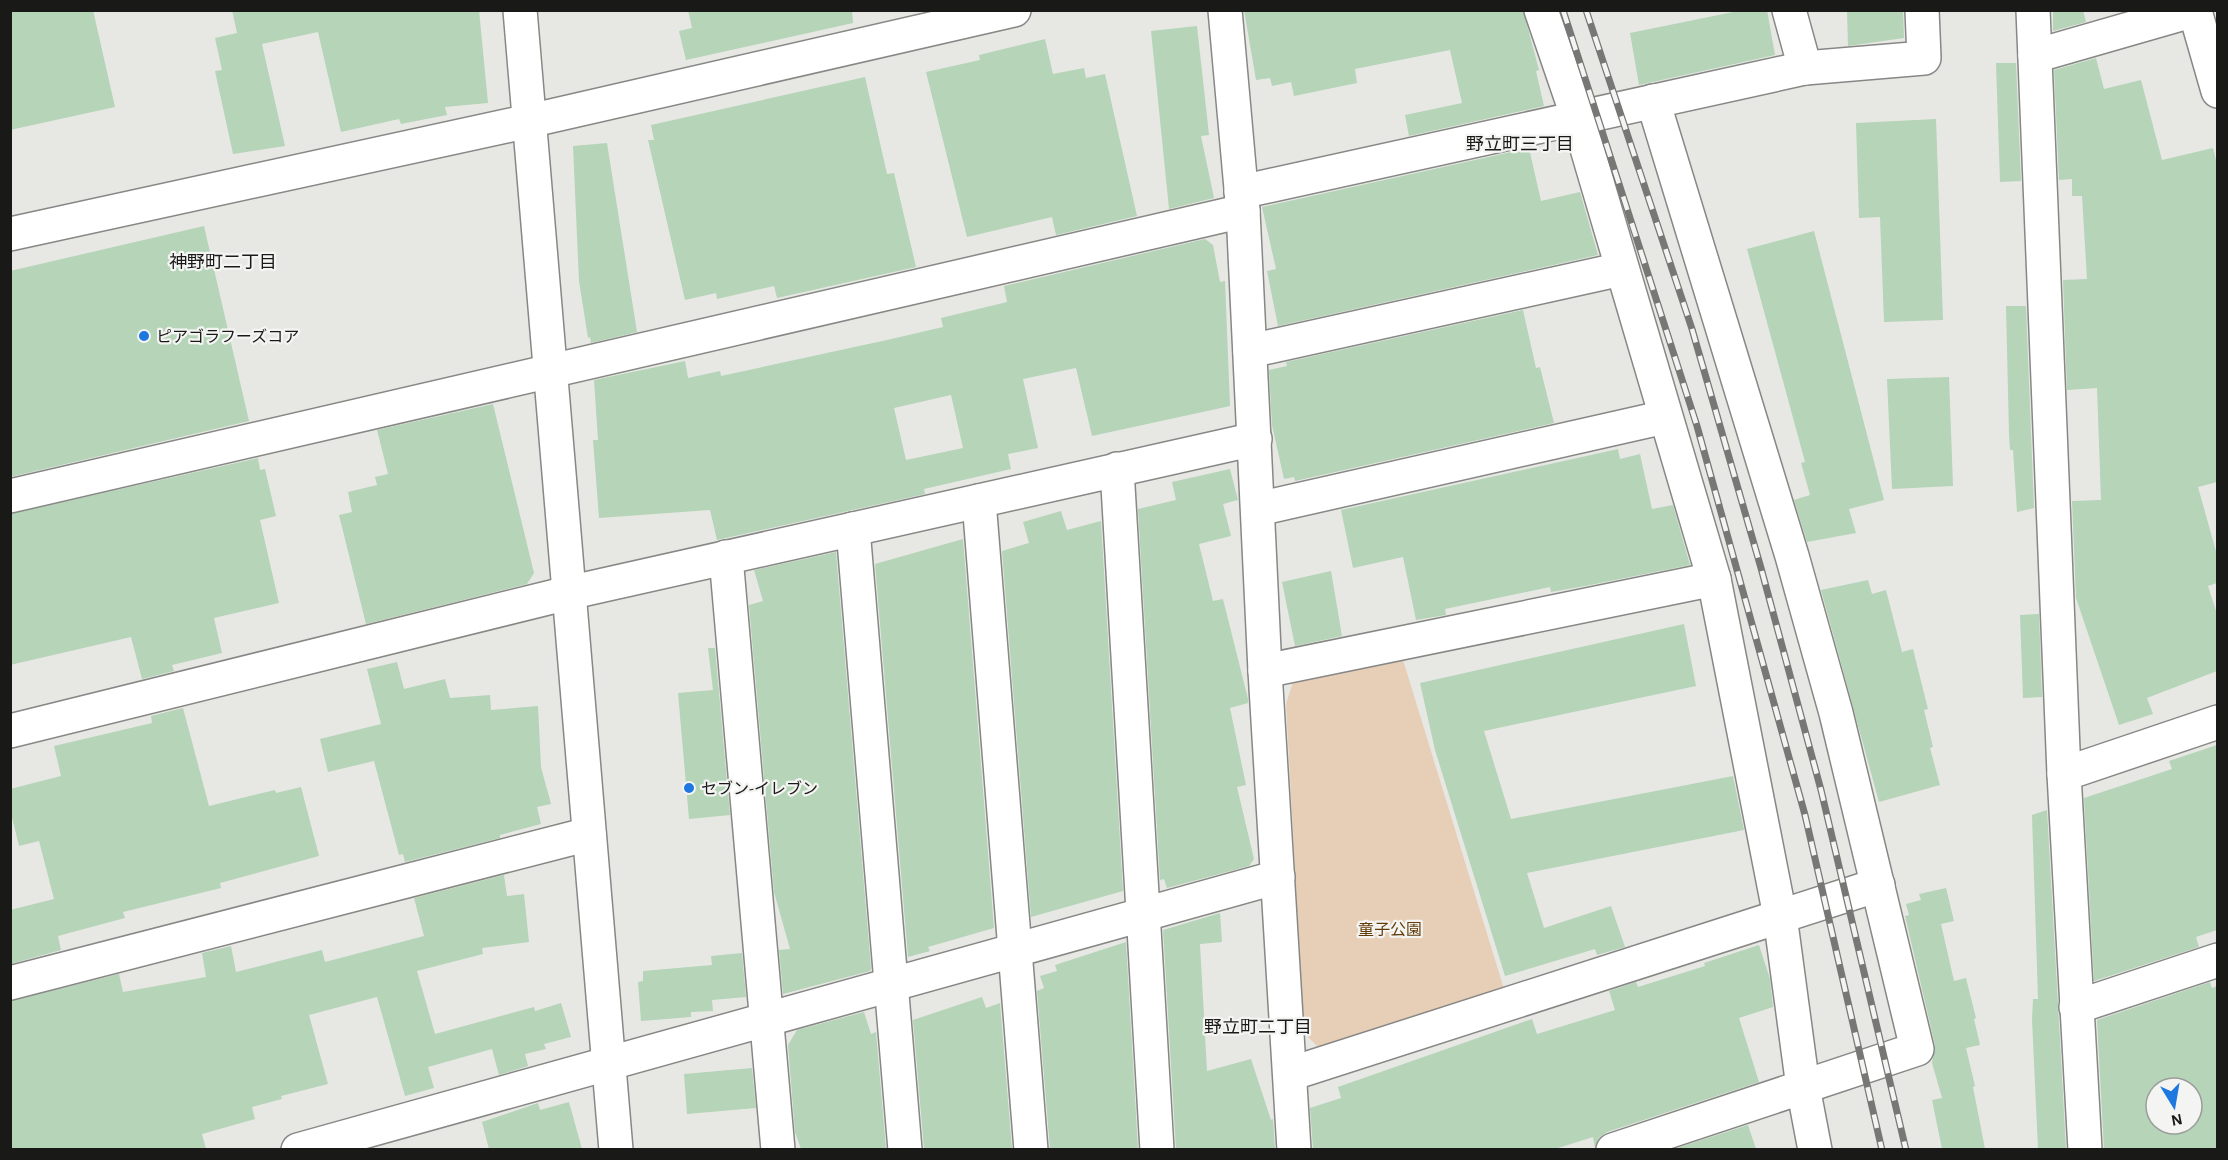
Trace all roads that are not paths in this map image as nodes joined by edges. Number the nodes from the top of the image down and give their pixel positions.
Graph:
1 (520, 10) edge
2 (1014, 10) edge
3 (1225, 10) edge
4 (1541, 10) edge
5 (1789, 10) edge
6 (1922, 10) edge
7 (2033, 10) edge
8 (2195, 10) edge
9 (2035, 56) junction
10 (1805, 68) junction
11 (2217, 91) edge
12 (1653, 101) junction
13 (1578, 118) junction
14 (529, 122) junction
15 (1242, 202) junction
16 (10, 234) edge
17 (1622, 269) junction
18 (1251, 351) junction
19 (550, 370) junction
20 (1665, 417) junction
21 (1255, 439) junction
22 (1117, 469) junction
23 (10, 496) edge
24 (979, 501) junction
25 (1258, 508) junction
26 (853, 529) junction
27 (726, 557) junction
28 (1714, 579) junction
29 (568, 594) junction
30 (1265, 671) junction
31 (2217, 722) edge
32 (10, 731) edge
33 (2064, 774) junction
34 (589, 834) junction
35 (1278, 877) junction
36 (1878, 885) junction
37 (1143, 916) junction
38 (1780, 916) junction
39 (1015, 951) junction
40 (2217, 960) edge
41 (10, 983) edge
42 (891, 986) junction
43 (2076, 1007) junction
44 (767, 1020) junction
45 (609, 1064) junction
46 (1290, 1074) junction
47 (1803, 1087) junction
48 (298, 1149) edge
49 (616, 1149) edge
50 (778, 1149) edge
51 (905, 1149) edge
52 (1031, 1149) edge
53 (1157, 1149) edge
54 (1294, 1149) edge
55 (1613, 1149) edge
56 (1815, 1149) edge
57 (2085, 1149) edge

1 - 14 street
2 - 14 street
3 - 15 street
4 - 13 street
5 - 10 street
6 - 10 street
7 - 9 street
8 - 9 street
8 - 11 street
9 - 33 street
10 - 12 street
12 - 13 street
12 - 36 street
13 - 15 street
13 - 17 street
14 - 16 street
14 - 19 street
15 - 18 street
15 - 19 street
17 - 18 street
17 - 20 street
18 - 21 street
19 - 23 street
19 - 29 street
20 - 25 street
20 - 28 street
21 - 22 street
21 - 25 street
22 - 24 street
22 - 37 street
24 - 26 street
24 - 39 street
25 - 30 street
26 - 27 street
26 - 42 street
27 - 29 street
27 - 44 street
28 - 30 street
28 - 38 street
29 - 32 street
29 - 34 street
30 - 35 street
31 - 33 street
33 - 43 street
34 - 41 street
34 - 45 street
35 - 37 street
35 - 46 street
36 - 38 street
36 - 47 street
37 - 39 street
37 - 53 street
38 - 46 street
38 - 47 street
39 - 42 street
39 - 52 street
40 - 43 street
42 - 44 street
42 - 51 street
43 - 57 street
44 - 45 street
44 - 50 street
45 - 48 street
45 - 49 street
46 - 54 street
47 - 55 street
47 - 56 street

